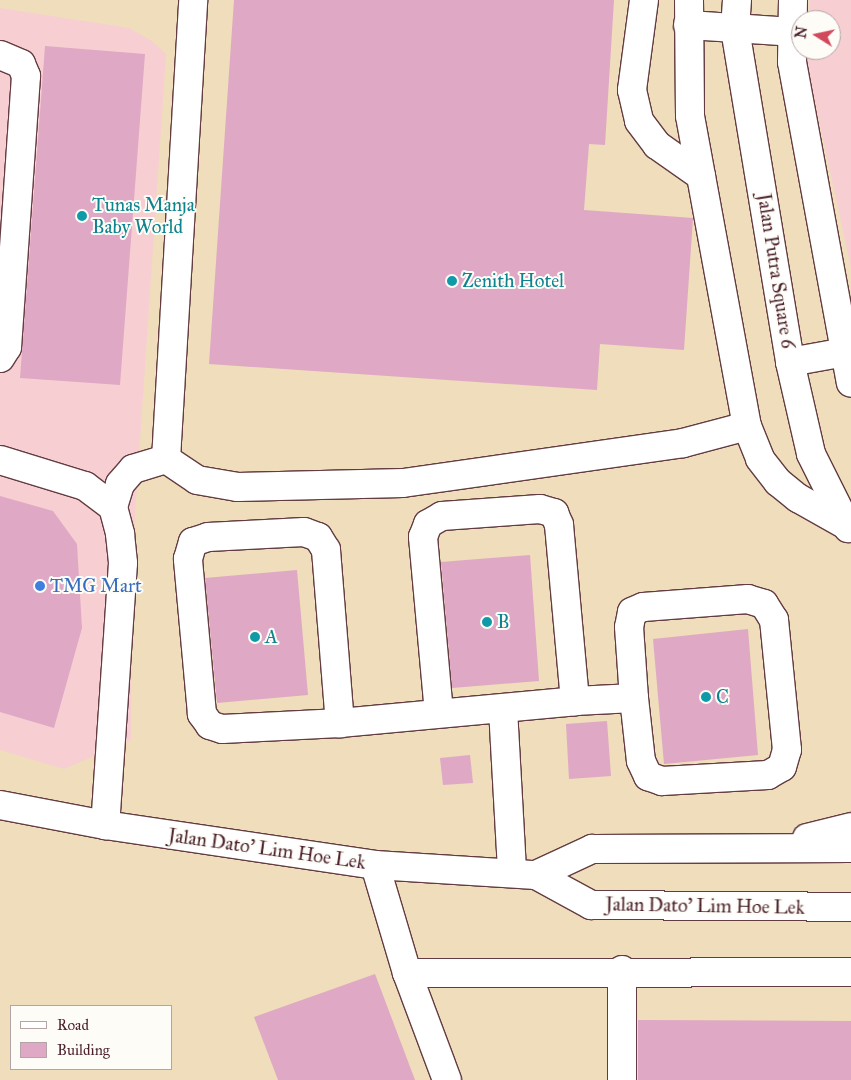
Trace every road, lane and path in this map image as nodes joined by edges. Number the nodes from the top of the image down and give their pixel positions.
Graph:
1 (193, 0) edge
2 (644, 0) edge
3 (737, 0) edge
4 (689, 13) edge
5 (734, 29) junction
6 (791, 32) edge
7 (0, 55) edge
8 (792, 60) edge
9 (701, 176) junction
10 (7, 242) edge
11 (6, 289) edge
12 (4, 352) edge
13 (847, 352) edge
14 (790, 362) junction
15 (851, 383) edge
16 (747, 426) junction
17 (166, 458) junction
18 (0, 460) edge
19 (112, 507) junction
20 (848, 529) edge
21 (634, 698) junction
22 (575, 700) junction
23 (503, 709) junction
24 (439, 713) junction
25 (340, 723) junction
26 (0, 805) edge
27 (105, 825) junction
28 (851, 827) edge
29 (851, 848) edge
30 (762, 849) junction
31 (376, 865) junction
32 (524, 874) junction
33 (851, 908) edge
34 (622, 970) junction
35 (851, 972) edge
36 (407, 973) junction
37 (447, 1080) edge
38 (622, 1080) edge

1 - 17 street
2 - 9 street
3 - 5 street, Jalan Putra Square 6
4 - 5 street
4 - 9 street
5 - 6 street
5 - 14 street, Jalan Putra Square 6
7 - 10 street
8 - 13 street
9 - 16 street
10 - 11 street
11 - 12 street
13 - 14 street
13 - 15 street
14 - 20 street, Jalan Putra Square 6
16 - 17 street
16 - 20 street
17 - 19 street
18 - 19 street
19 - 27 street
21 - 21 street
21 - 22 street
22 - 23 street
22 - 24 street
23 - 24 street
23 - 32 street
24 - 25 street
25 - 25 street
26 - 27 street, Jalan Dato' Lim Hoe Lek
27 - 31 street, Jalan Dato' Lim Hoe Lek
28 - 30 street
29 - 30 street, Jalan Dato' Lim Hoe Lek
30 - 32 street, Jalan Dato' Lim Hoe Lek
31 - 32 street, Jalan Dato' Lim Hoe Lek
31 - 36 street
32 - 33 street, Jalan Dato' Lim Hoe Lek
34 - 35 street
34 - 36 street
34 - 38 street
36 - 37 street

